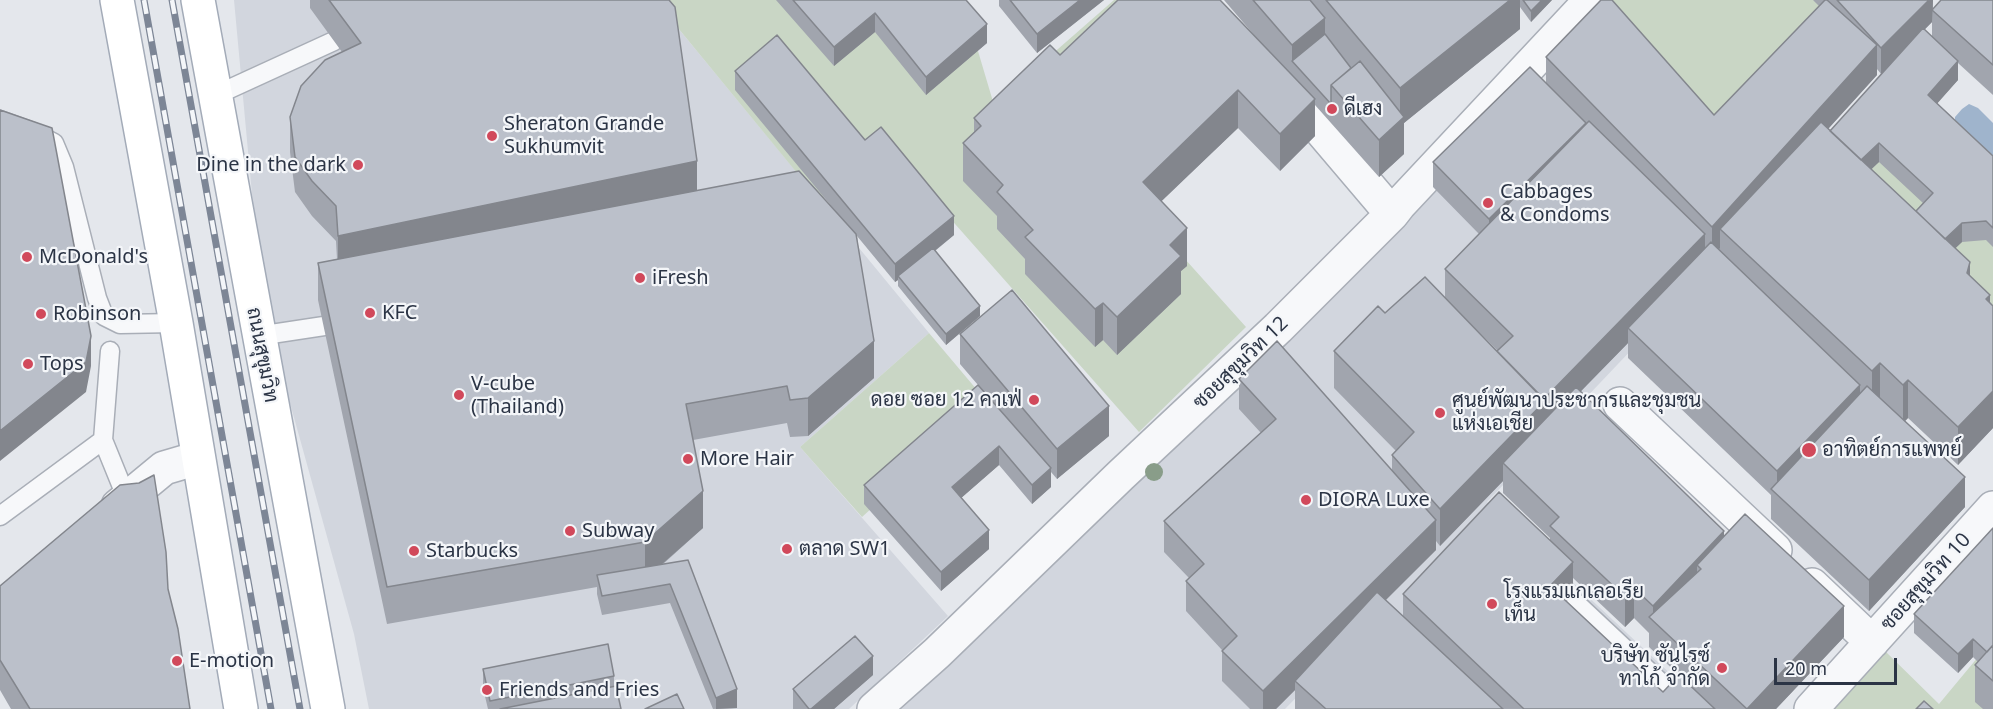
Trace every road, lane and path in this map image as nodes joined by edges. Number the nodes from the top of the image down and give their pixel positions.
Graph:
1 (117, 0) edge
2 (198, 0) edge
3 (1591, 0) edge
4 (334, 41) edge
5 (1263, 62) edge
6 (214, 96) junction
7 (0, 120) edge
8 (1392, 214) junction
9 (176, 323) junction
10 (324, 326) edge
11 (258, 336) junction
12 (110, 351) dead end
13 (1620, 404) dead end
14 (103, 440) junction
15 (198, 458) junction
16 (127, 499) junction
17 (1993, 508) edge
18 (0, 516) edge
19 (90, 526) edge
20 (1576, 603) dead end
21 (1872, 642) junction
22 (241, 709) edge
23 (328, 709) edge
24 (874, 709) edge
25 (1689, 709) edge
26 (1811, 709) edge

1 - 9 main road
2 - 6 main road, ถนนสุขุมวิท
3 - 8 street, ซอยสุขุมวิท 12
4 - 6 lane
5 - 8 street
6 - 11 main road, ถนนสุขุมวิท
7 - 9 lane
8 - 24 street, ซอยสุขุมวิท 12
9 - 15 main road
10 - 11 lane
11 - 23 main road, ถนนสุขุมวิท
12 - 14 lane
13 - 21 street
14 - 16 lane
14 - 18 lane
15 - 16 street
15 - 22 main road
16 - 19 street
17 - 21 street, ซอยสุขุมวิท 10
20 - 25 lane
21 - 26 street, ซอยสุขุมวิท 10

